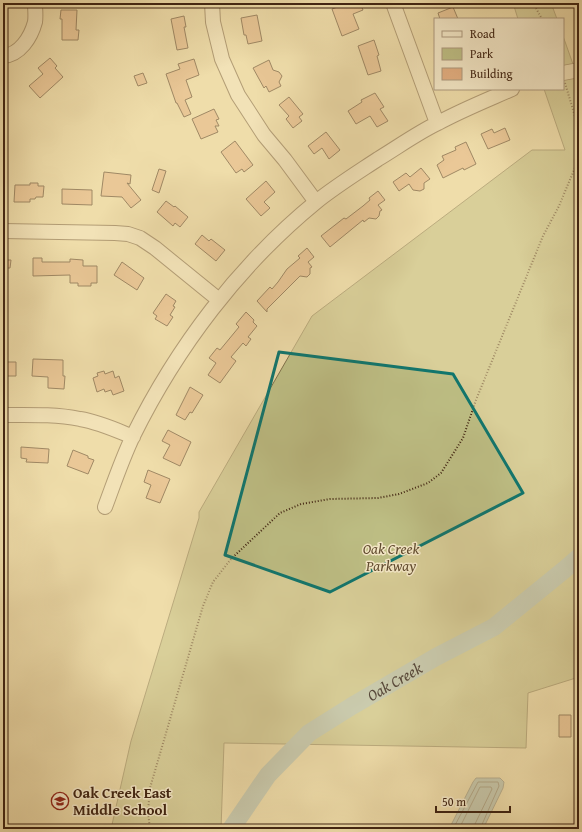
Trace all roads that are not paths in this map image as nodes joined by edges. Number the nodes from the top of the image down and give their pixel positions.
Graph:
1 (35, 3) edge
2 (212, 3) edge
3 (393, 3) edge
4 (3, 56) edge
5 (579, 70) edge
6 (564, 77) edge
7 (510, 90) edge
8 (437, 123) junction
9 (316, 202) junction
10 (3, 231) edge
11 (219, 300) junction
12 (3, 415) edge
13 (133, 437) junction
14 (105, 507) dead end

1 - 4 street
2 - 9 street
3 - 8 street
5 - 6 street
7 - 8 street
8 - 9 street
9 - 11 street
10 - 11 street
11 - 13 street
12 - 13 street
13 - 14 street

